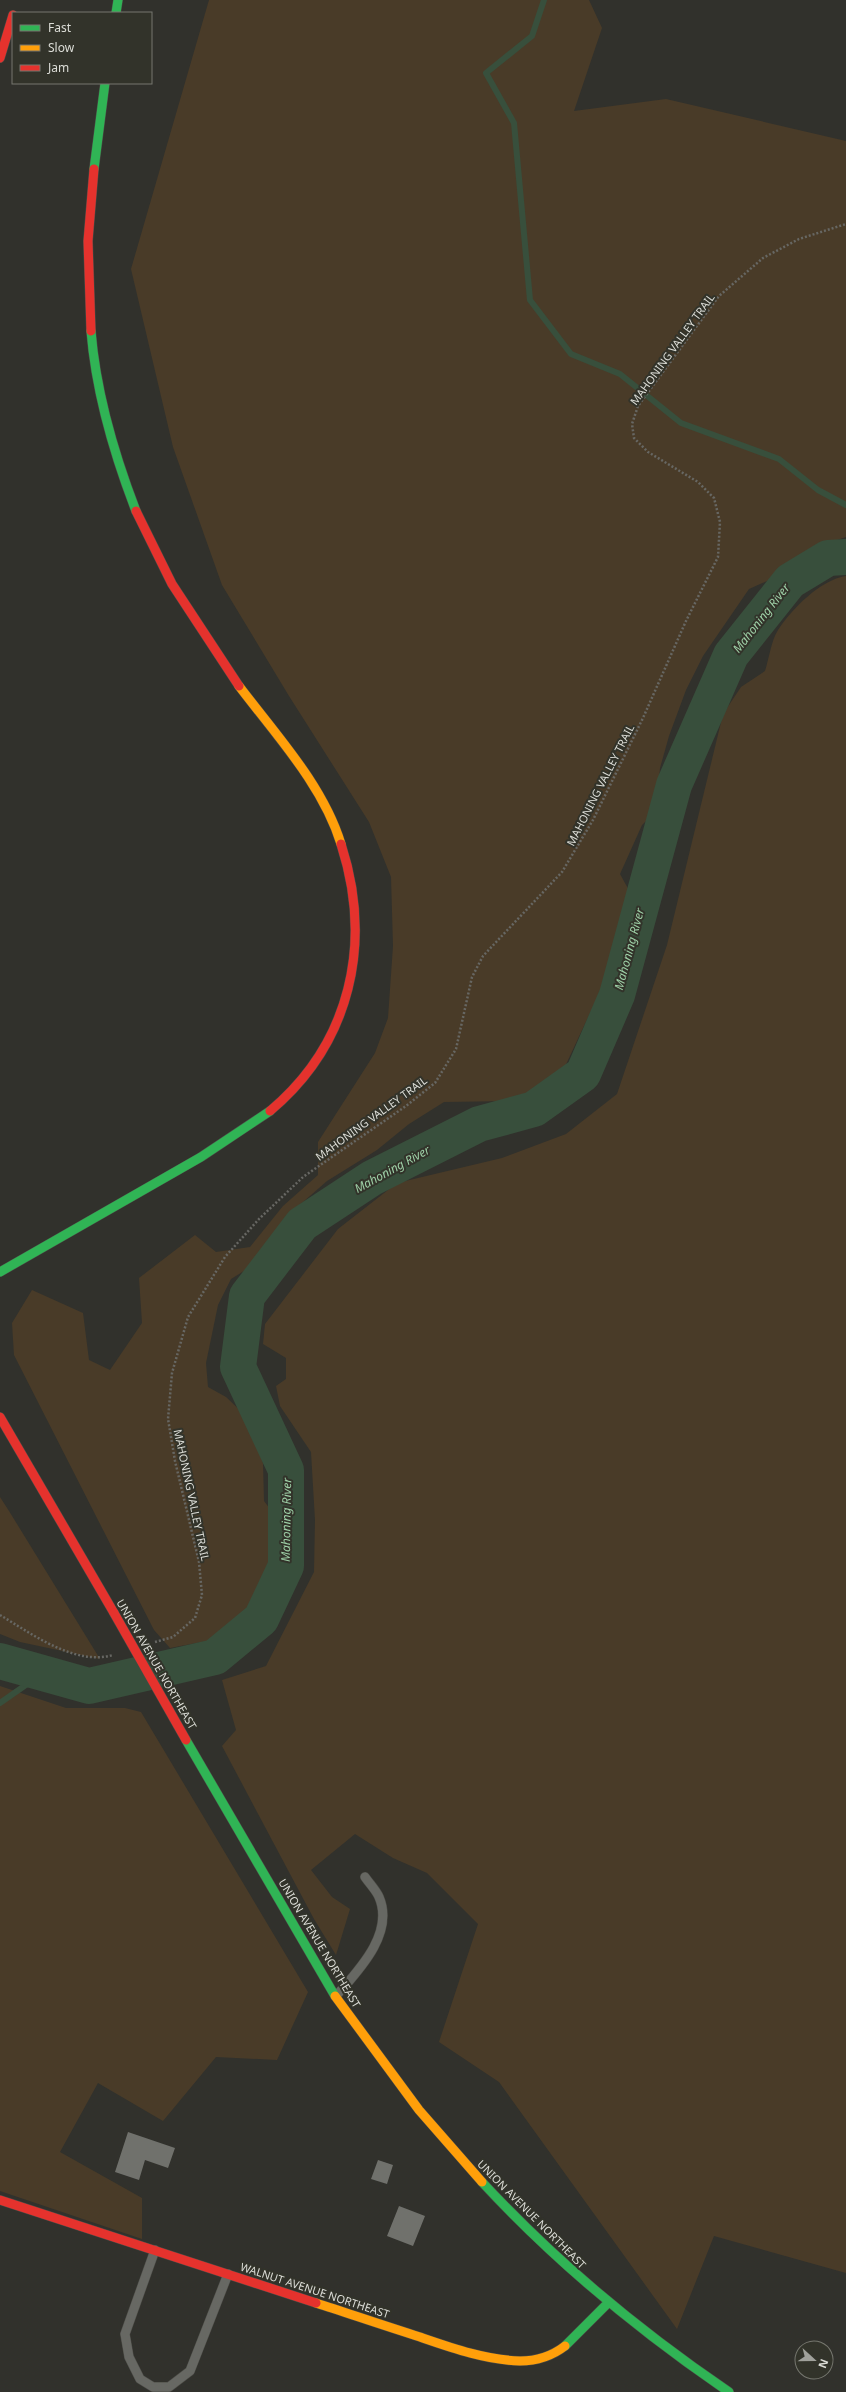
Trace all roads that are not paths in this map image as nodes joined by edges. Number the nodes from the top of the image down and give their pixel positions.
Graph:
1 (118, 0) edge
2 (116, 12) edge
3 (12, 18) edge
4 (0, 58) edge
5 (105, 84) edge
6 (0, 1272) edge
7 (0, 1417) edge
8 (365, 1877) dead end
9 (336, 1996) junction
10 (0, 2200) edge
11 (155, 2250) junction
12 (228, 2274) junction
13 (608, 2303) junction
14 (729, 2392) edge

1 - 2 main road
3 - 4 main road
5 - 6 main road
7 - 9 main road, UNION AVENUE NORTHEAST, bridge
8 - 9 lane
9 - 13 main road, UNION AVENUE NORTHEAST
10 - 11 main road, WALNUT AVENUE NORTHEAST
11 - 12 main road, WALNUT AVENUE NORTHEAST
11 - 12 lane
12 - 13 main road, WALNUT AVENUE NORTHEAST
13 - 14 main road, UNION AVENUE NORTHEAST

